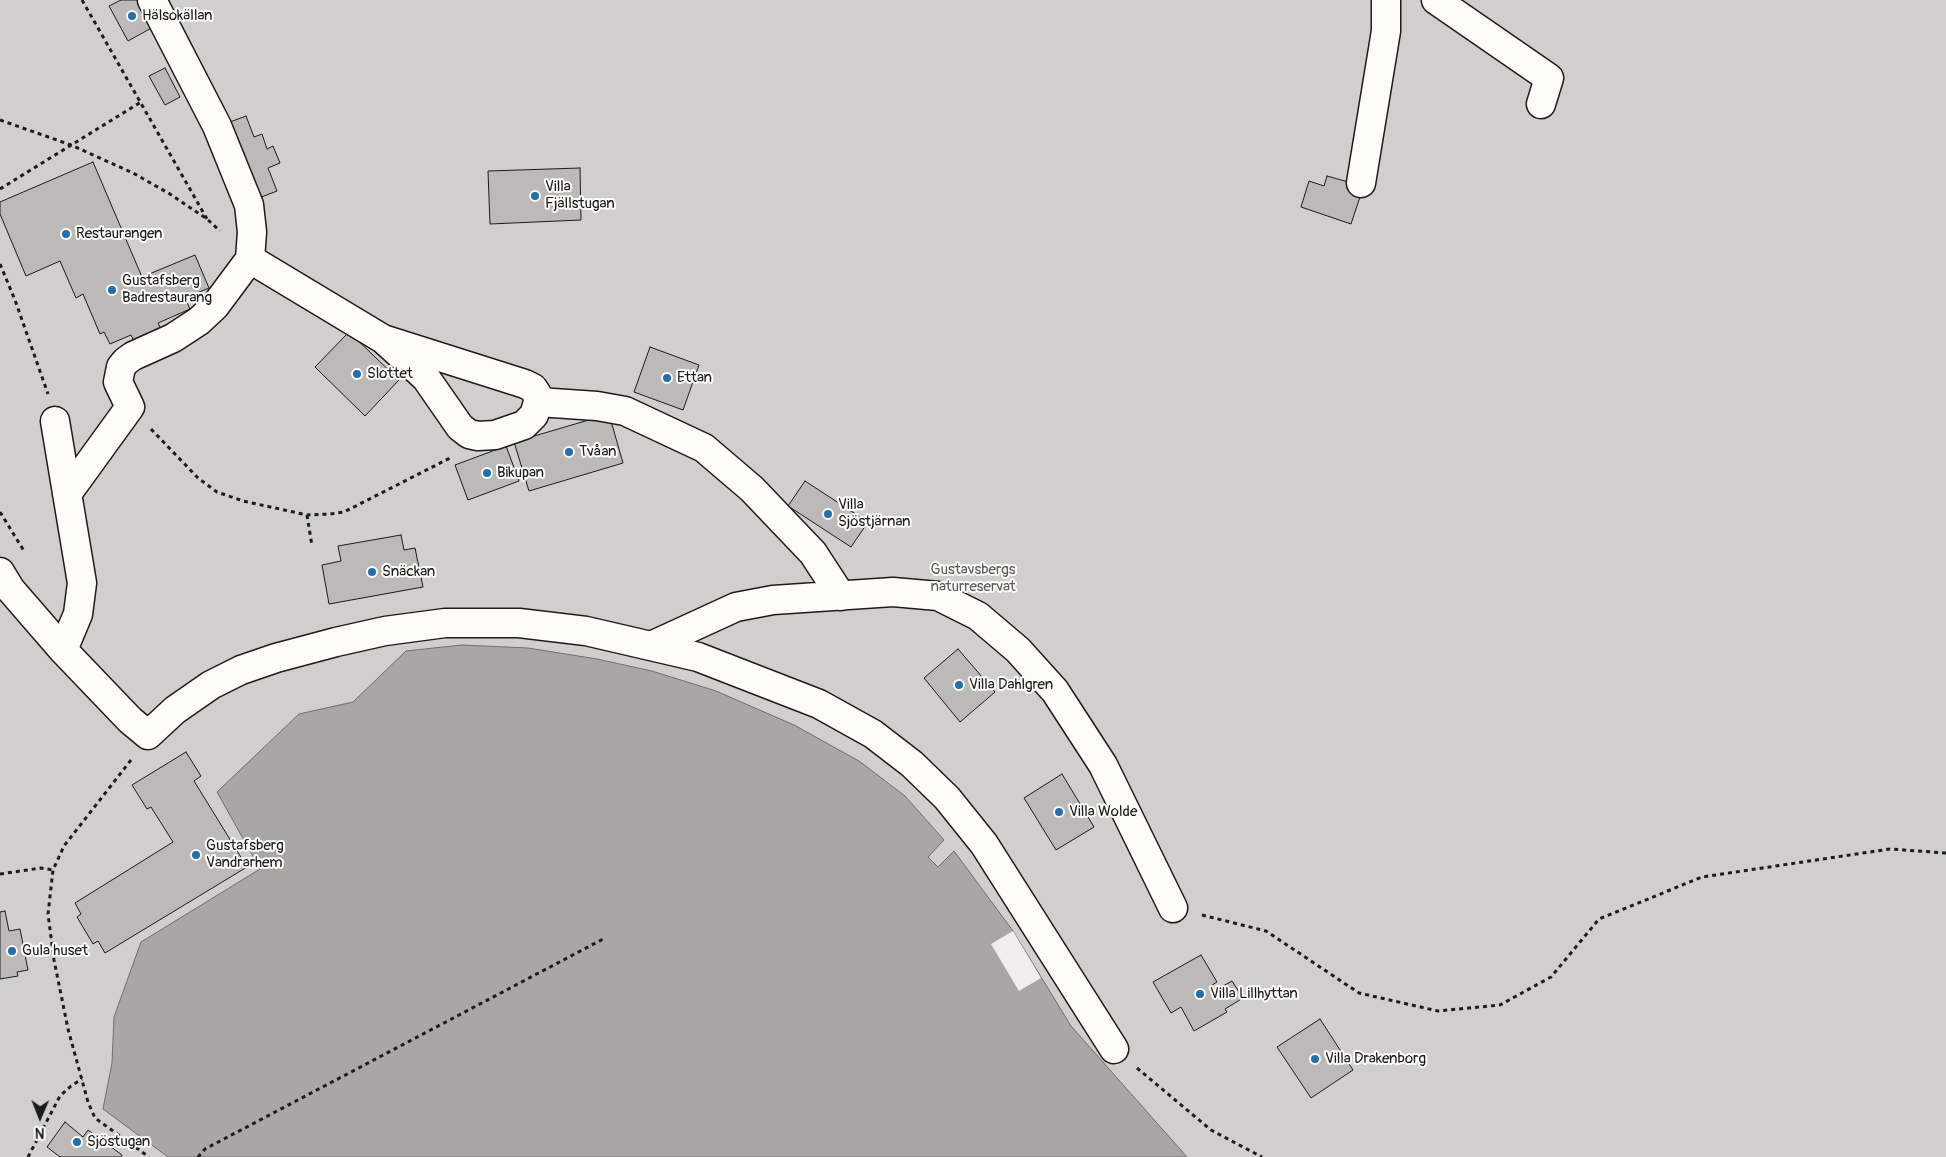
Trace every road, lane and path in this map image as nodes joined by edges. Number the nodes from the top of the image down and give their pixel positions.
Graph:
1 (82, 0) edge
2 (152, 0) edge
3 (1386, 0) edge
4 (1436, 0) edge
5 (141, 102) junction
6 (1541, 104) dead end
7 (0, 120) edge
8 (71, 145) junction
9 (1361, 182) dead end
10 (0, 189) edge
11 (208, 219) junction
12 (250, 259) junction
13 (0, 264) edge
14 (383, 339) junction
15 (538, 402) junction
16 (130, 407) junction
17 (55, 421) joint
18 (441, 463) dead end
19 (67, 494) junction
20 (307, 515) junction
21 (312, 546) dead end
22 (0, 572) edge
23 (841, 596) junction
24 (651, 646) junction
25 (63, 650) junction
26 (148, 735) junction
27 (1946, 853) edge
28 (53, 870) junction
29 (0, 874) edge
30 (1173, 908) joint
31 (605, 938) dead end
32 (1114, 1049) joint
33 (82, 1079) junction
34 (28, 1157) edge
35 (149, 1157) edge
36 (198, 1157) edge
37 (1262, 1157) edge

1 - 5 path
2 - 12 street
3 - 9 street
4 - 6 street
5 - 8 path
5 - 11 path
7 - 8 path
8 - 10 path
8 - 11 path
11 - 12 path
12 - 14 street
12 - 16 street
13 - 17 path
14 - 15 street
14 - 15 street
15 - 23 street
16 - 19 street
16 - 20 path
17 - 19 street
18 - 20 path
19 - 25 street
20 - 21 path
22 - 25 street
23 - 24 street
23 - 30 street
24 - 26 street
24 - 32 street
25 - 26 street
26 - 28 path
27 - 30 path
28 - 29 path
28 - 33 path
31 - 36 path
32 - 37 path
33 - 34 path
33 - 35 path

